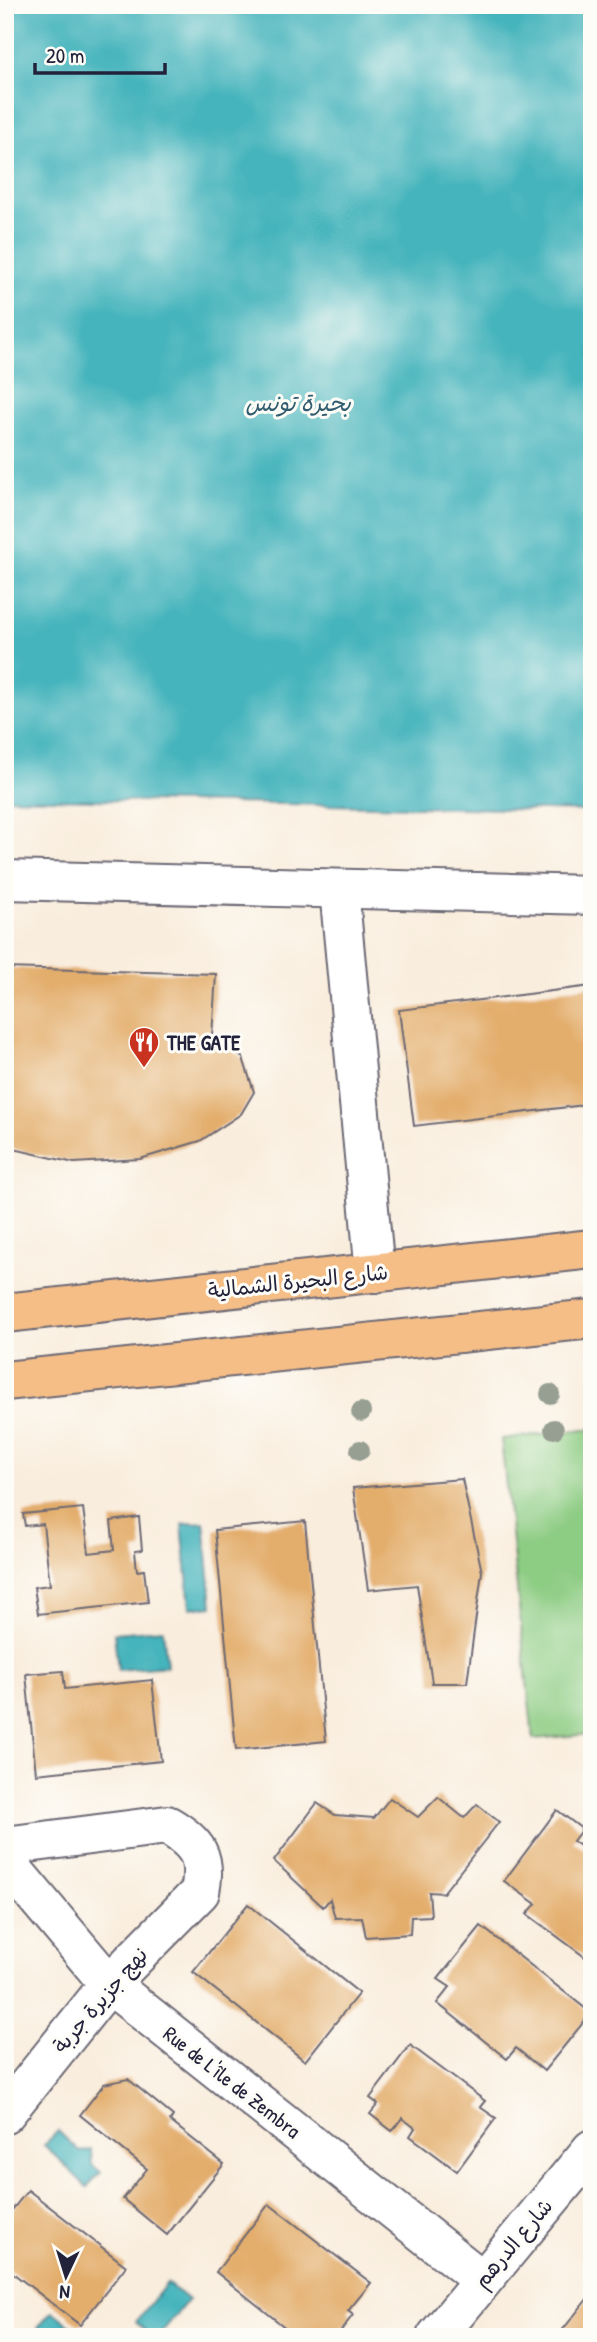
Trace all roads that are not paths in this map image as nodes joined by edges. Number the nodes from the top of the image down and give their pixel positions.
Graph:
1 (5, 880) edge
2 (340, 889) junction
3 (592, 895) edge
4 (592, 1249) edge
5 (375, 1273) junction
6 (5, 1313) edge
7 (592, 1319) edge
8 (5, 1381) edge
9 (5, 1846) edge
10 (5, 1860) edge
11 (108, 1984) junction
12 (5, 2114) edge
13 (592, 2150) edge
14 (482, 2280) junction
15 (436, 2337) edge

1 - 2 street
2 - 3 street
2 - 5 street
4 - 5 main road, شارع البحيرة الشمالية
5 - 6 main road, شارع البحيرة الشمالية
7 - 8 main road
9 - 11 street, نهج جزيرة جربة
10 - 11 street, Rue de L'île de Zembra
11 - 12 street, نهج جزيرة جربة
11 - 14 street, Rue de L'île de Zembra
13 - 14 street, شارع الدرهم
14 - 15 street, شارع الدرهم

